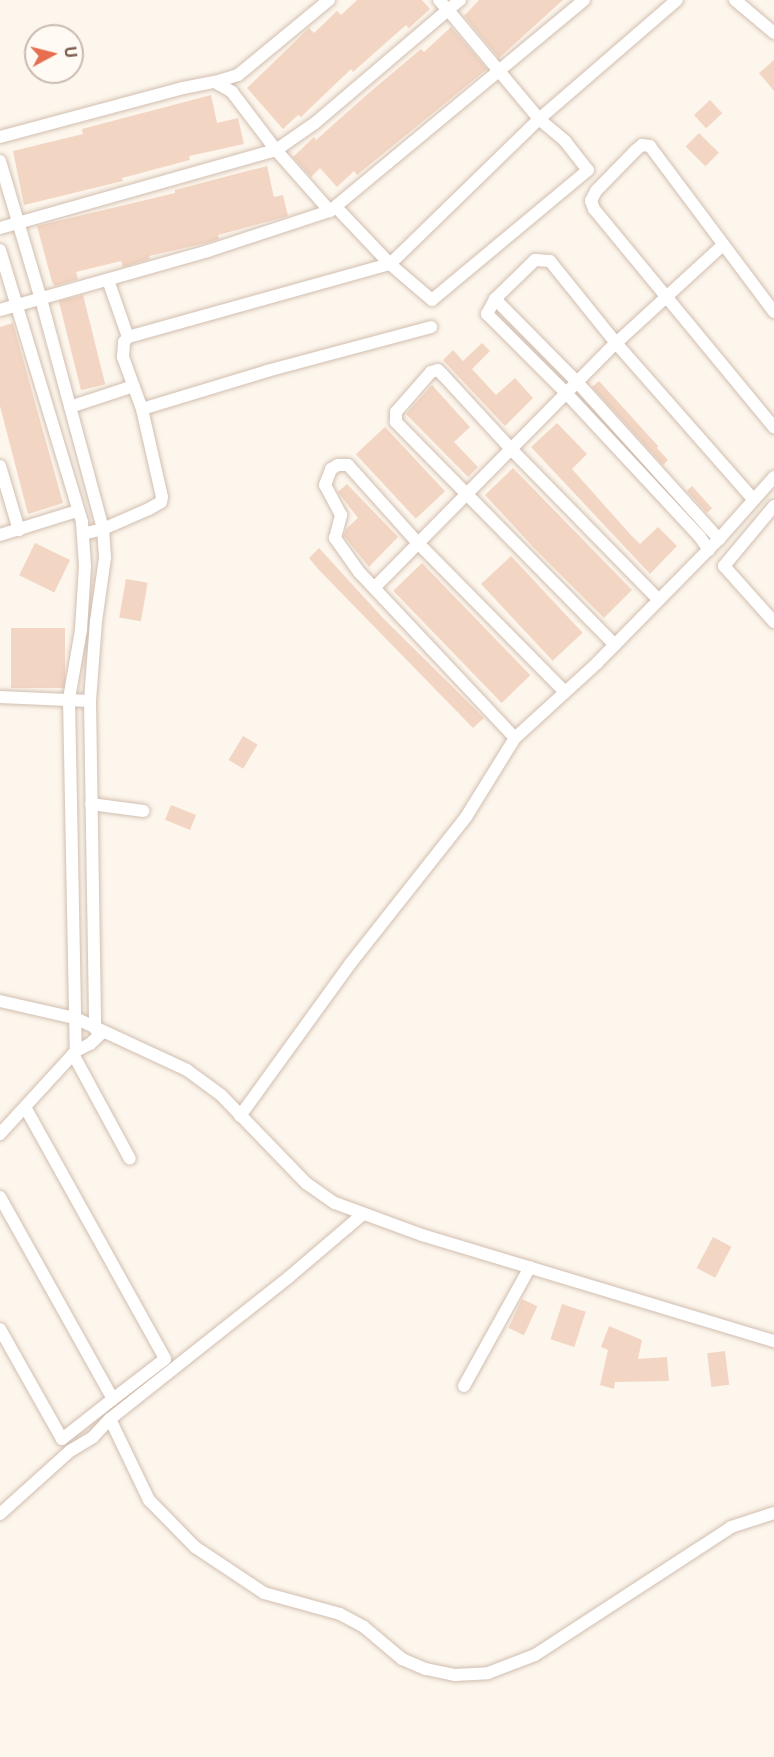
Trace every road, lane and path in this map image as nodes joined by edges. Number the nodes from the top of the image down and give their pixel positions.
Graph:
1 (329, 0) edge
2 (439, 0) edge
3 (460, 0) edge
4 (584, 0) edge
5 (677, 0) edge
6 (735, 0) edge
7 (448, 10) junction
8 (774, 33) edge
9 (500, 70) junction
10 (215, 82) junction
11 (539, 119) junction
12 (0, 137) edge
13 (276, 150) junction
14 (0, 161) edge
15 (333, 209) junction
16 (18, 222) junction
17 (0, 228) edge
18 (722, 246) junction
19 (0, 250) edge
20 (390, 264) junction
21 (108, 280) junction
22 (667, 295) junction
23 (41, 299) junction
24 (495, 299) junction
25 (17, 305) junction
26 (0, 310) edge
27 (774, 312) edge
28 (431, 327) dead end
29 (129, 338) junction
30 (616, 343) junction
31 (64, 382) junction
32 (577, 382) junction
33 (134, 386) junction
34 (41, 389) junction
35 (566, 393) junction
36 (70, 407) junction
37 (142, 409) junction
38 (774, 427) edge
39 (511, 449) junction
40 (645, 458) junction
41 (0, 466) edge
42 (635, 467) junction
43 (772, 484) edge
44 (466, 495) junction
45 (752, 500) junction
46 (774, 506) edge
47 (77, 511) junction
48 (765, 517) junction
49 (103, 529) junction
50 (19, 530) junction
51 (83, 534) junction
52 (0, 536) edge
53 (719, 539) junction
54 (418, 543) junction
55 (709, 550) junction
56 (374, 588) junction
57 (659, 600) junction
58 (774, 622) edge
59 (615, 645) junction
60 (566, 692) junction
61 (0, 697) edge
62 (69, 699) junction
63 (90, 700) junction
64 (514, 738) junction
65 (91, 804) junction
66 (144, 811) dead end
67 (0, 1001) edge
68 (75, 1018) junction
69 (99, 1030) junction
70 (74, 1052) junction
71 (25, 1107) junction
72 (240, 1116) junction
73 (0, 1134) edge
74 (130, 1159) dead end
75 (0, 1197) edge
76 (363, 1214) junction
77 (530, 1267) junction
78 (0, 1329) edge
79 (774, 1341) edge
80 (464, 1386) dead end
81 (113, 1399) junction
82 (110, 1419) junction
83 (774, 1513) edge
84 (0, 1515) edge

1 - 10 street
2 - 7 street
3 - 7 street
4 - 9 street
5 - 11 street
6 - 8 street
7 - 9 street
7 - 13 street
9 - 11 street
9 - 15 street
10 - 12 street
10 - 13 street
11 - 20 street
11 - 20 street
13 - 15 street
13 - 16 street
14 - 16 street
15 - 20 street
15 - 21 street
16 - 17 street
16 - 23 street
18 - 22 street
18 - 22 street
18 - 27 street
19 - 25 street
20 - 29 street
21 - 23 street
21 - 29 street
22 - 30 street
22 - 38 street
23 - 25 street
23 - 31 street
24 - 30 street
24 - 32 street
24 - 35 street
25 - 26 street
25 - 34 street
28 - 37 street
29 - 33 street
30 - 32 street
30 - 45 street
31 - 34 street
31 - 36 street
32 - 35 street
32 - 40 street
33 - 36 street
33 - 37 street
34 - 47 street
35 - 39 street
35 - 42 street
36 - 49 street
37 - 49 street
39 - 44 street
39 - 44 street
39 - 57 street
40 - 42 street
40 - 53 street
41 - 50 street
42 - 55 street
43 - 45 street
44 - 54 street
44 - 59 street
45 - 48 street
45 - 53 street
46 - 48 street
47 - 50 street
47 - 51 street
48 - 58 street
49 - 51 street
49 - 63 street
50 - 52 street
51 - 62 street
53 - 55 street
54 - 56 street
54 - 56 street
54 - 60 street
55 - 57 street
56 - 64 street
57 - 59 street
59 - 60 street
60 - 64 street
61 - 62 street
62 - 63 street
62 - 68 street
63 - 65 street
64 - 72 street
65 - 66 street
65 - 69 street
67 - 68 street
68 - 69 street
68 - 70 street
69 - 70 street
69 - 72 street
70 - 71 street
70 - 74 street
71 - 73 street
71 - 81 street
72 - 76 street
75 - 81 street
76 - 77 street
76 - 82 street
77 - 79 street
77 - 80 street
78 - 81 street
82 - 83 street
82 - 84 street

